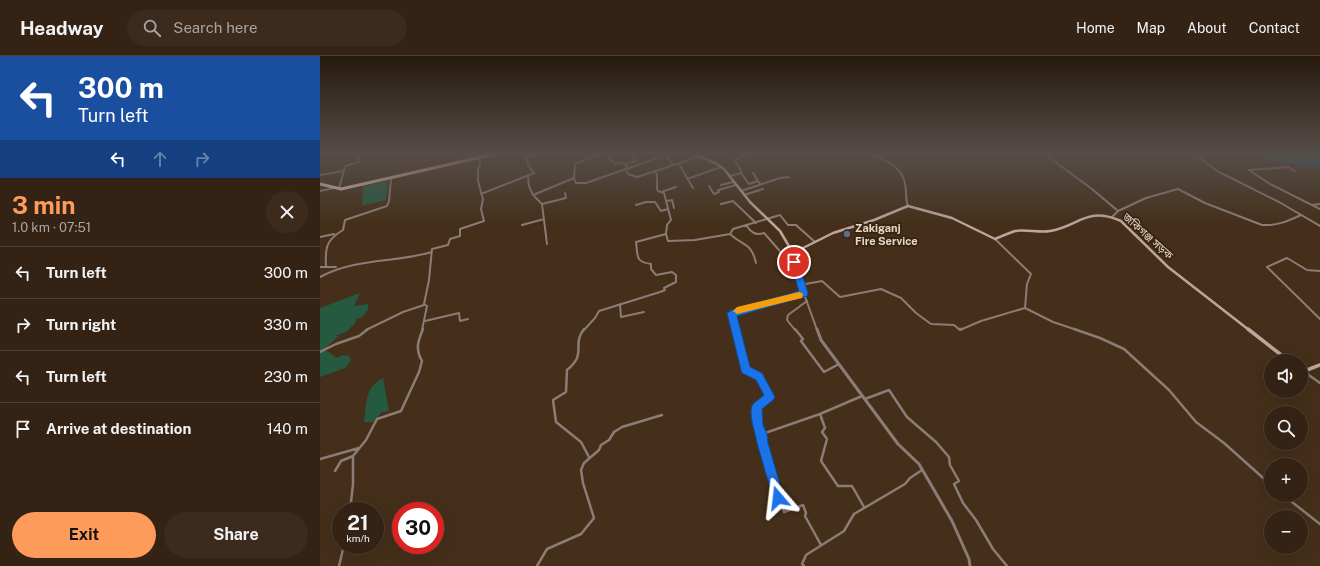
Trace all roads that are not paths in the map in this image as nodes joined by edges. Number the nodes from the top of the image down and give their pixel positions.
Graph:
1 (729, 176) edge
2 (342, 177) edge
3 (396, 177) edge
4 (478, 177) edge
5 (528, 177) joint
6 (608, 177) edge
7 (657, 177) edge
8 (693, 177) edge
9 (744, 177) edge
10 (755, 177) edge
11 (789, 177) dead end
12 (902, 177) edge
13 (1076, 177) edge
14 (1229, 177) edge
15 (1259, 177) edge
16 (391, 178) junction
17 (574, 178) joint
18 (687, 179) joint
19 (758, 181) junction
20 (733, 182) junction
21 (320, 184) edge
22 (760, 184) junction
23 (721, 185) dead end
24 (736, 185) junction
25 (710, 186) dead end
26 (676, 187) dead end
27 (334, 188) junction
28 (693, 188) dead end
29 (339, 189) junction
30 (763, 189) dead end
31 (320, 191) edge
32 (741, 191) junction
33 (661, 192) junction
34 (481, 194) junction
35 (565, 194) dead end
36 (533, 195) junction
37 (744, 195) junction
38 (666, 201) junction
39 (542, 204) junction
40 (721, 204) dead end
41 (1320, 204) edge
42 (636, 205) dead end
43 (1311, 205) junction
44 (908, 206) junction
45 (674, 208) dead end
46 (668, 209) junction
47 (1320, 209) edge
48 (1118, 211) junction
49 (1301, 215) junction
50 (1112, 217) junction
51 (544, 219) junction
52 (768, 219) junction
53 (756, 223) junction
54 (522, 225) dead end
55 (746, 225) junction
56 (1320, 226) edge
57 (335, 234) junction
58 (666, 234) junction
59 (730, 234) junction
60 (320, 237) edge
61 (995, 238) junction
62 (815, 242) junction
63 (547, 244) dead end
64 (432, 252) junction
65 (793, 253) junction
66 (794, 262) junction
67 (756, 264) dead end
68 (320, 267) edge
69 (326, 267) junction
70 (337, 267) junction
71 (1320, 271) edge
72 (320, 277) edge
73 (800, 285) junction
74 (804, 293) junction
75 (807, 301) junction
76 (620, 304) junction
77 (424, 305) junction
78 (1026, 308) junction
79 (644, 312) dead end
80 (468, 319) dead end
81 (1320, 319) edge
82 (425, 321) junction
83 (320, 352) edge
84 (1280, 354) edge
85 (839, 364) junction
86 (1320, 365) edge
87 (1308, 368) edge
88 (1308, 374) edge
89 (1320, 383) edge
90 (864, 397) junction
91 (820, 414) junction
92 (662, 415) dead end
93 (762, 434) junction
94 (359, 448) junction
95 (353, 456) junction
96 (589, 457) junction
97 (320, 459) edge
98 (922, 470) junction
99 (335, 471) dead end
100 (1264, 479) edge
101 (351, 502) edge
102 (1292, 502) edge
103 (864, 506) junction
104 (1320, 524) edge
105 (821, 545) junction
106 (342, 554) edge
107 (339, 566) edge
108 (537, 566) edge
109 (804, 566) edge
110 (970, 566) edge
111 (1007, 566) edge

1 - 20 main road
2 - 29 street
3 - 16 main road
4 - 34 street
5 - 34 street
5 - 36 street
6 - 17 street
7 - 33 street
8 - 18 street
9 - 19 street
10 - 19 street
11 - 22 street
12 - 44 street
13 - 48 street
14 - 49 street
15 - 43 street
16 - 29 main road
16 - 57 street
17 - 36 street
18 - 28 street
19 - 22 street
20 - 23 street
20 - 24 main road
21 - 27 main road
22 - 32 street
24 - 25 street
24 - 32 main road
26 - 33 street
27 - 29 main road
27 - 31 street
30 - 37 street
32 - 37 main road
33 - 38 street
34 - 64 street
35 - 39 street
36 - 39 street
37 - 52 main road
38 - 45 street
38 - 46 street
39 - 51 street
40 - 53 street
41 - 43 street
42 - 46 street
43 - 47 street
44 - 61 main road
44 - 62 main road
46 - 58 street
48 - 49 street
48 - 50 street
49 - 56 street
50 - 61 main road, জকিগঞ্জ সড়ক
50 - 84 main road, জকিগঞ্জ সড়ক
51 - 54 street
51 - 63 street
52 - 53 street
52 - 62 street
52 - 65 main road
53 - 55 street
55 - 59 street
55 - 66 street
57 - 60 street
57 - 69 street
58 - 59 street
58 - 76 street
59 - 67 street
61 - 78 street
62 - 65 main road
64 - 70 street
64 - 77 street
65 - 66 street
66 - 73 street
68 - 69 street
69 - 70 street
70 - 72 street
71 - 81 street
73 - 74 street
73 - 78 street
74 - 75 street
74 - 93 street
75 - 85 street
75 - 85 street
76 - 79 street
76 - 96 street
77 - 82 street
77 - 83 street
78 - 100 street
80 - 82 street
82 - 94 street
85 - 90 street
86 - 87 main road
88 - 89 street
90 - 91 street
90 - 98 street
90 - 111 street
91 - 93 street
91 - 103 street
92 - 96 street
93 - 105 street
94 - 95 street
94 - 97 street
95 - 99 street
95 - 101 street
96 - 108 street
98 - 103 street
98 - 110 street
102 - 104 street
103 - 105 street
105 - 109 street
106 - 107 street

